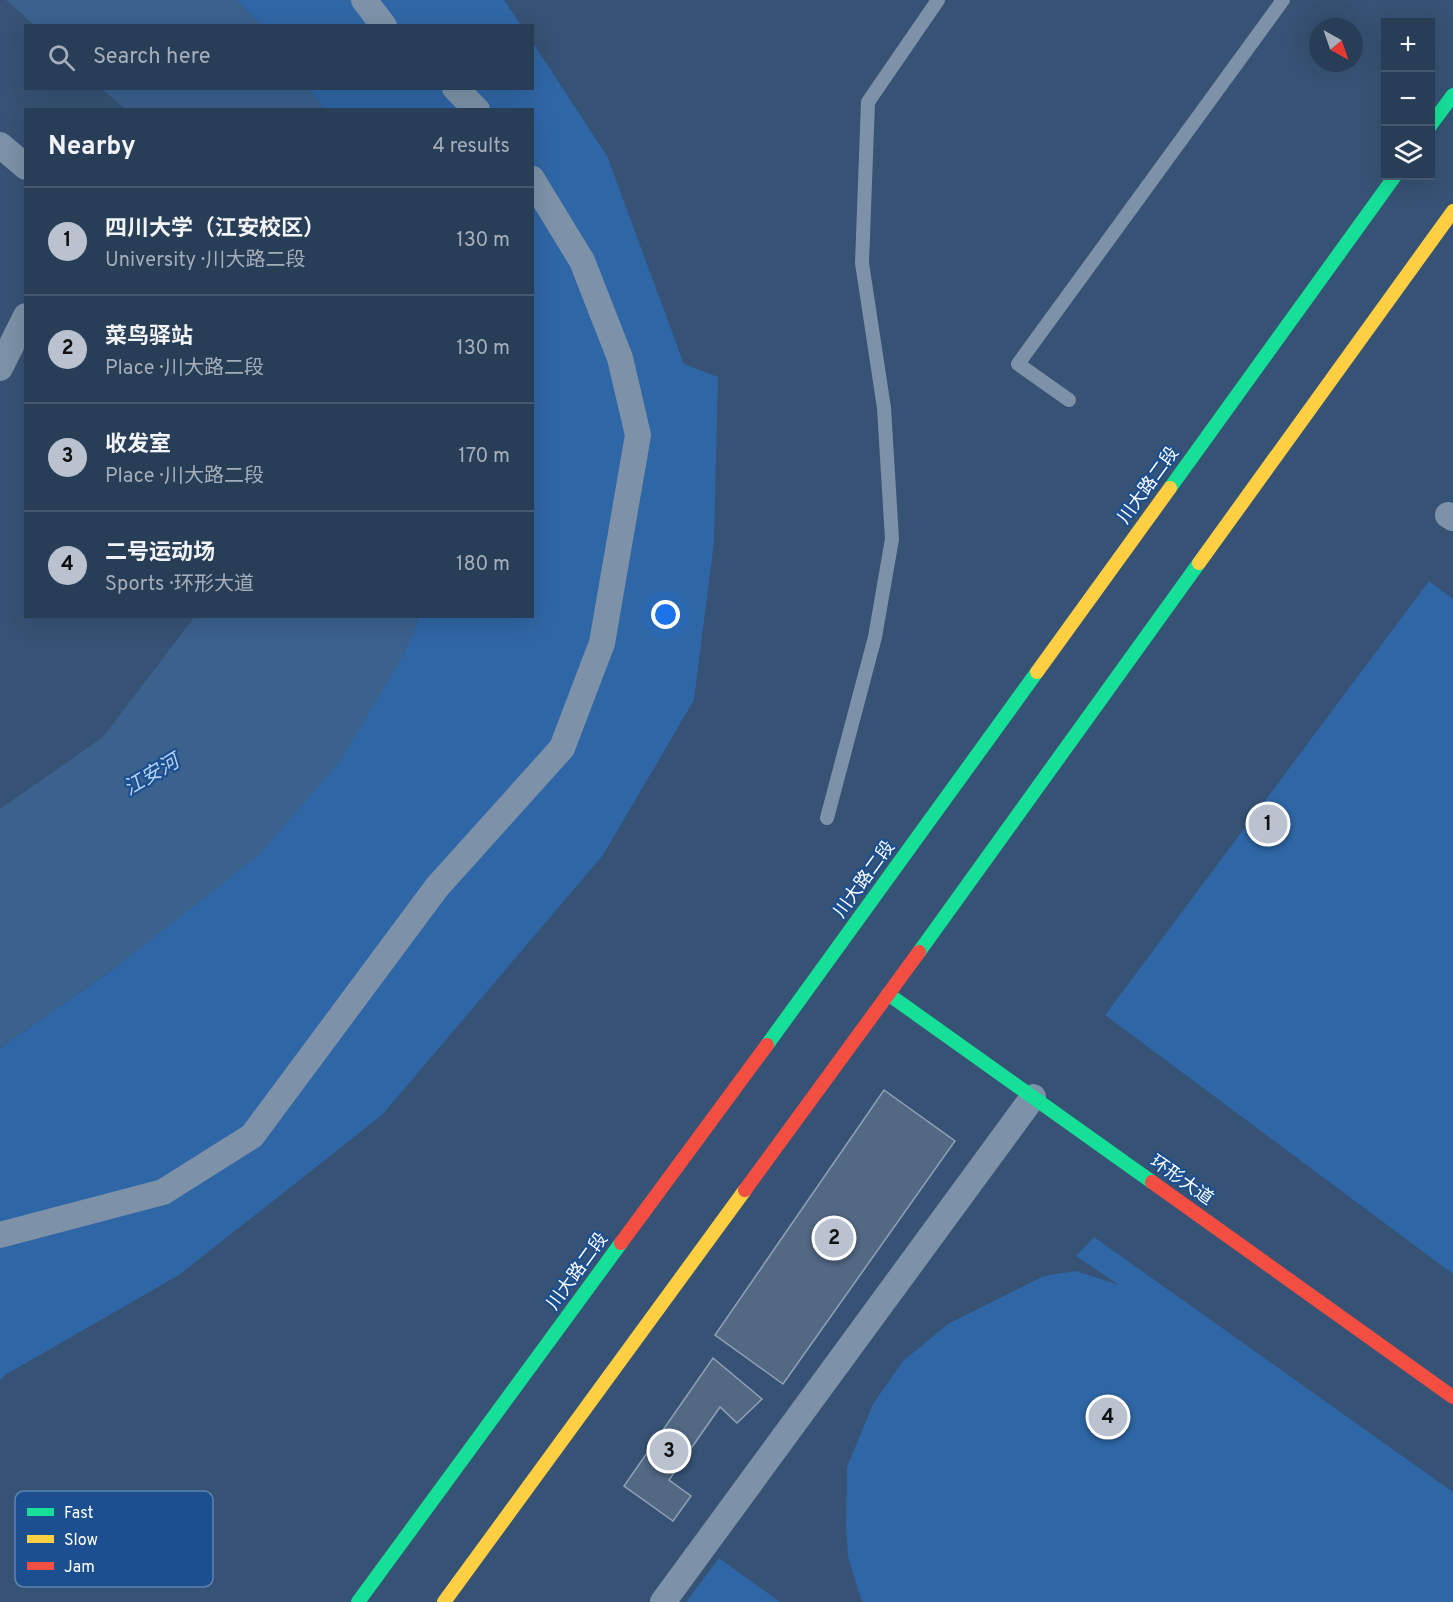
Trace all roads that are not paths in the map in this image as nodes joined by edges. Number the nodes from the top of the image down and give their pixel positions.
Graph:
1 (364, 0) edge
2 (938, 0) edge
3 (1283, 0) edge
4 (382, 24) edge
5 (456, 90) edge
6 (1453, 95) edge
7 (475, 108) edge
8 (1435, 120) edge
9 (0, 145) edge
10 (24, 165) edge
11 (1392, 180) edge
12 (534, 182) edge
13 (1453, 211) edge
14 (24, 320) edge
15 (0, 368) edge
16 (1069, 400) dead end
17 (827, 818) dead end
18 (888, 994) junction
19 (1033, 1097) junction
20 (0, 1235) edge
21 (1453, 1396) edge
22 (358, 1602) edge
23 (444, 1602) edge
24 (663, 1602) edge

1 - 4 street
2 - 17 lane
3 - 16 lane
5 - 7 street
6 - 8 main road
9 - 10 street
11 - 22 main road, 川大路二段
12 - 20 street
13 - 18 main road
14 - 15 street
18 - 19 main road, 环形大道
18 - 23 main road
19 - 21 main road, 环形大道
19 - 24 street

